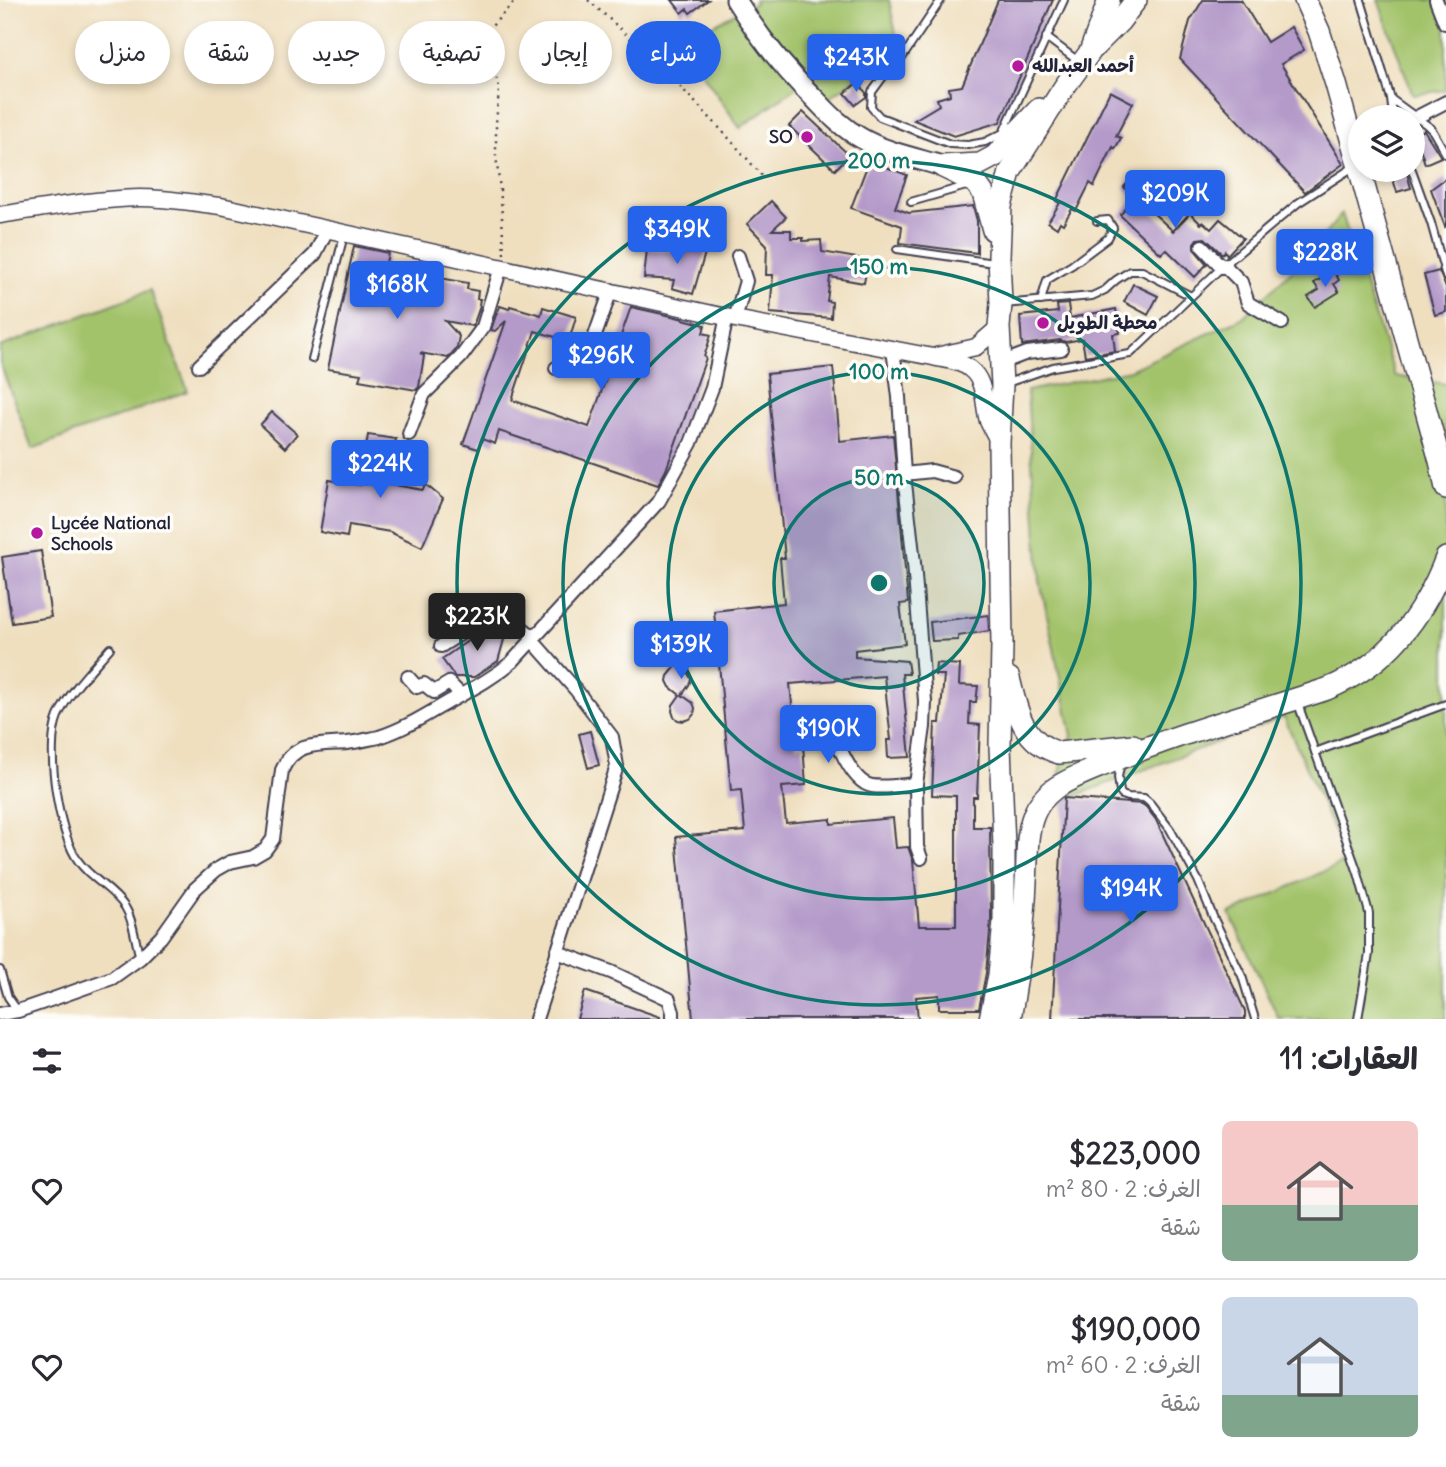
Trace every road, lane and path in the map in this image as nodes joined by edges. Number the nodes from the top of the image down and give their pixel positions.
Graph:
1 (516, 0) edge
2 (588, 0) edge
3 (736, 0) edge
4 (941, 0) edge
5 (1064, 0) edge
6 (1109, 0) edge
7 (1136, 0) edge
8 (1305, 0) edge
9 (1361, 0) edge
10 (1436, 0) edge
11 (1445, 23) edge
12 (1046, 37) junction
13 (1085, 57) junction
14 (1065, 86) junction
15 (1391, 99) junction
16 (1446, 102) edge
17 (1392, 105) edge
18 (1400, 105) edge
19 (1425, 113) edge
20 (1425, 123) edge
21 (1348, 128) edge
22 (1446, 154) edge
23 (942, 166) junction
24 (1348, 170) edge
25 (763, 177) dead end
26 (1363, 182) edge
27 (1416, 182) edge
28 (976, 183) junction
29 (911, 202) dead end
30 (0, 215) edge
31 (1097, 221) dead end
32 (327, 230) junction
33 (344, 234) junction
34 (1202, 246) dead end
35 (897, 249) dead end
36 (738, 256) dead end
37 (999, 261) junction
38 (1223, 266) junction
39 (503, 267) junction
40 (1446, 277) edge
41 (611, 290) junction
42 (1191, 296) junction
43 (1041, 300) junction
44 (1001, 304) junction
45 (731, 317) junction
46 (1282, 323) dead end
47 (999, 327) junction
48 (892, 349) junction
49 (1061, 349) dead end
50 (933, 357) junction
51 (312, 359) dead end
52 (199, 366) dead end
53 (556, 368) dead end
54 (1002, 374) junction
55 (409, 434) dead end
56 (999, 443) junction
57 (904, 474) junction
58 (954, 477) dead end
59 (1446, 488) edge
60 (1446, 558) edge
61 (532, 638) junction
62 (1002, 645) junction
63 (441, 646) dead end
64 (110, 648) dead end
65 (408, 677) dead end
66 (461, 695) junction
67 (1297, 699) junction
68 (1446, 704) edge
69 (829, 720) dead end
70 (1160, 741) junction
71 (1315, 752) junction
72 (1122, 758) junction
73 (916, 784) junction
74 (921, 858) dead end
75 (558, 952) junction
76 (140, 958) junction
77 (0, 970) edge
78 (18, 1011) junction
79 (0, 1014) edge
80 (536, 1019) edge
81 (673, 1019) edge
82 (990, 1019) edge
83 (1010, 1019) edge
84 (1255, 1019) edge
85 (1358, 1019) edge

1 - 39 path
2 - 25 path
3 - 23 main road
4 - 12 lane
5 - 12 lane
6 - 13 highway
7 - 13 highway
8 - 21 highway
9 - 15 lane
10 - 11 street
12 - 13 lane
13 - 14 highway
14 - 23 highway
14 - 37 highway
15 - 17 lane
15 - 18 lane
16 - 19 street
20 - 22 lane
23 - 28 highway
24 - 38 lane
26 - 59 highway
27 - 40 lane
28 - 29 lane
28 - 37 highway
30 - 32 main road
31 - 43 lane
32 - 33 main road
32 - 52 street
33 - 39 main road
33 - 51 lane
34 - 38 street
35 - 37 lane
36 - 45 street
37 - 44 highway
38 - 42 lane
38 - 46 street
39 - 41 main road
39 - 55 street
41 - 45 main road
41 - 53 street
42 - 43 lane
42 - 54 lane
43 - 44 lane
44 - 47 highway
45 - 48 main road
45 - 61 street
47 - 50 main road
47 - 54 highway
48 - 50 main road
48 - 57 street
49 - 54 street
50 - 56 main road
54 - 56 highway
56 - 62 highway
57 - 58 street
57 - 73 street
60 - 67 highway
61 - 63 street
61 - 66 street
61 - 75 street
62 - 70 highway
62 - 82 highway
64 - 76 lane
65 - 66 street
66 - 76 street
67 - 70 highway
67 - 71 lane
68 - 71 lane
69 - 73 street
70 - 72 highway
71 - 85 lane
72 - 83 highway
72 - 84 lane
73 - 74 street
75 - 80 street
75 - 81 street
76 - 78 street
77 - 78 lane
78 - 79 street

